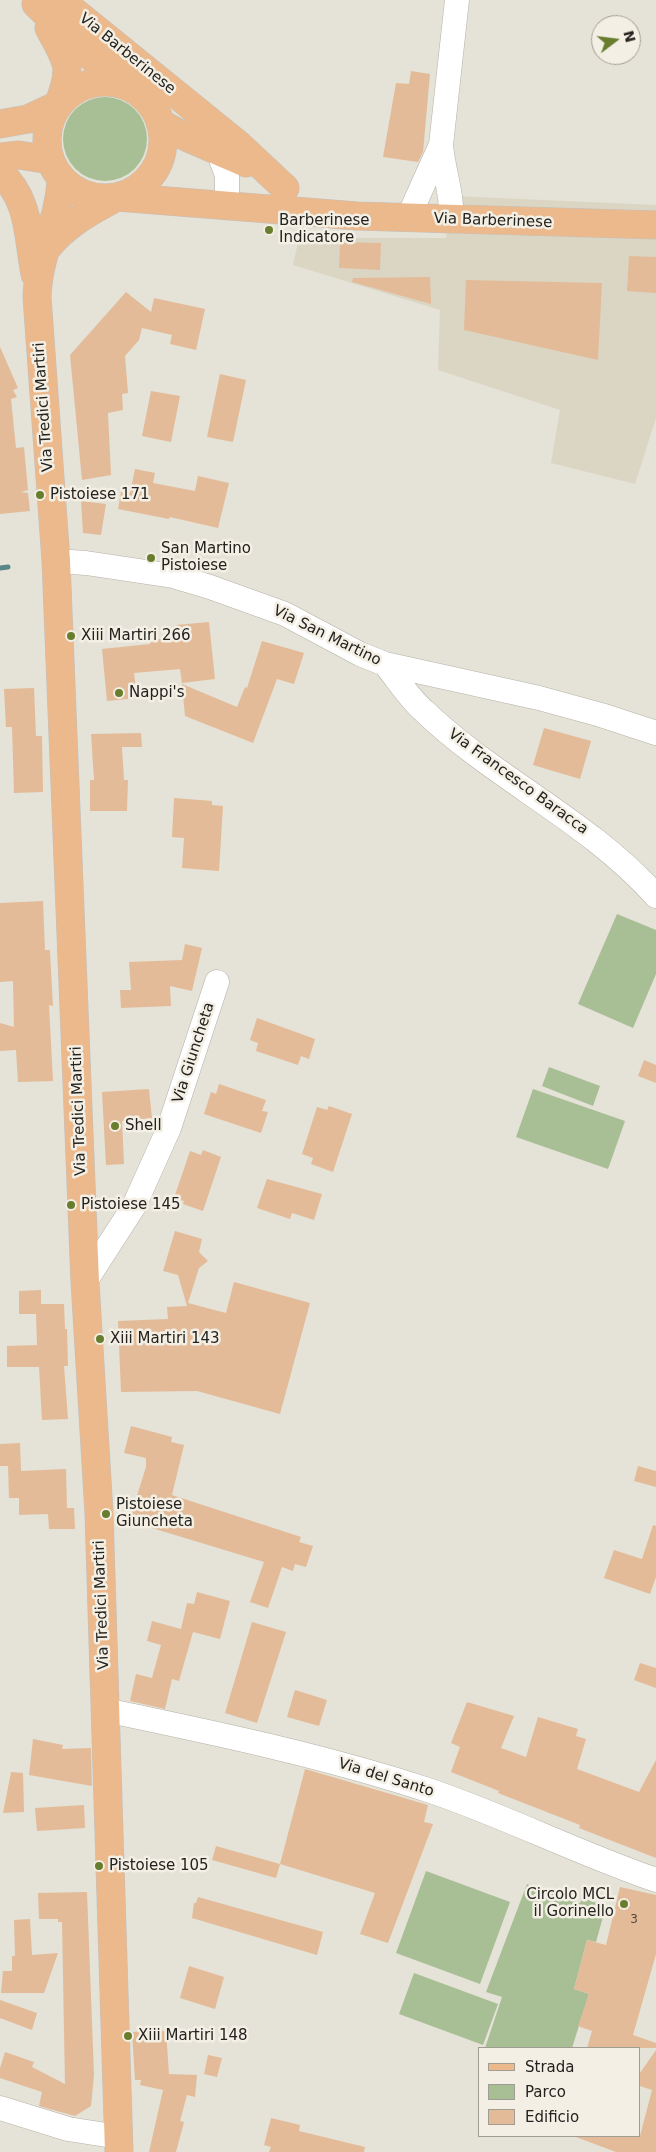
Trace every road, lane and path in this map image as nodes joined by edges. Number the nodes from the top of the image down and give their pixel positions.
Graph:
1 (446, 0) edge
2 (458, 0) edge
3 (43, 2) edge
4 (454, 34) junction
5 (120, 84) junction
6 (58, 104) junction
7 (160, 123) junction
8 (0, 124) edge
9 (441, 145) junction
10 (218, 151) junction
11 (0, 157) edge
12 (56, 169) junction
13 (0, 173) edge
14 (285, 188) junction
15 (117, 197) junction
16 (227, 204) junction
17 (330, 214) junction
18 (408, 218) junction
19 (451, 219) junction
20 (656, 225) edge
21 (45, 251) junction
22 (38, 287) junction
23 (56, 561) junction
24 (385, 664) junction
25 (656, 733) edge
26 (656, 896) edge
27 (218, 982) dead end
28 (85, 1282) junction
29 (105, 1710) junction
30 (656, 1880) edge
31 (0, 2108) edge
32 (119, 2144) edge

1 - 4 street
2 - 4 street
3 - 5 main road
3 - 6 main road
3 - 14 main road, Via Barberinese
4 - 9 street
5 - 6 main road
5 - 7 main road
6 - 8 main road
6 - 12 main road
7 - 10 main road, Via Barberinese
7 - 15 main road
9 - 18 street
9 - 19 street
10 - 14 main road, Via Barberinese
10 - 16 street
11 - 12 main road
12 - 15 main road
12 - 21 main road, Via Tredici Martiri
13 - 22 main road
14 - 17 main road, Via Barberinese
15 - 16 main road, Via Barberinese
15 - 21 main road, Via Tredici Martiri
16 - 17 main road, Via Barberinese
17 - 18 main road, Via Barberinese
18 - 19 main road, Via Barberinese
19 - 20 main road, Via Barberinese
21 - 22 main road, Via Tredici Martiri
22 - 23 main road, Via Tredici Martiri
23 - 24 street, Via San Martino
23 - 28 main road, Via Tredici Martiri
24 - 25 street, Via San Martino
24 - 26 street, Via Francesco Baracca
27 - 28 street, Via Giuncheta
28 - 29 main road, Via Tredici Martiri
29 - 30 street, Via del Santo
29 - 32 main road, Via Tredici Martiri
31 - 32 street

